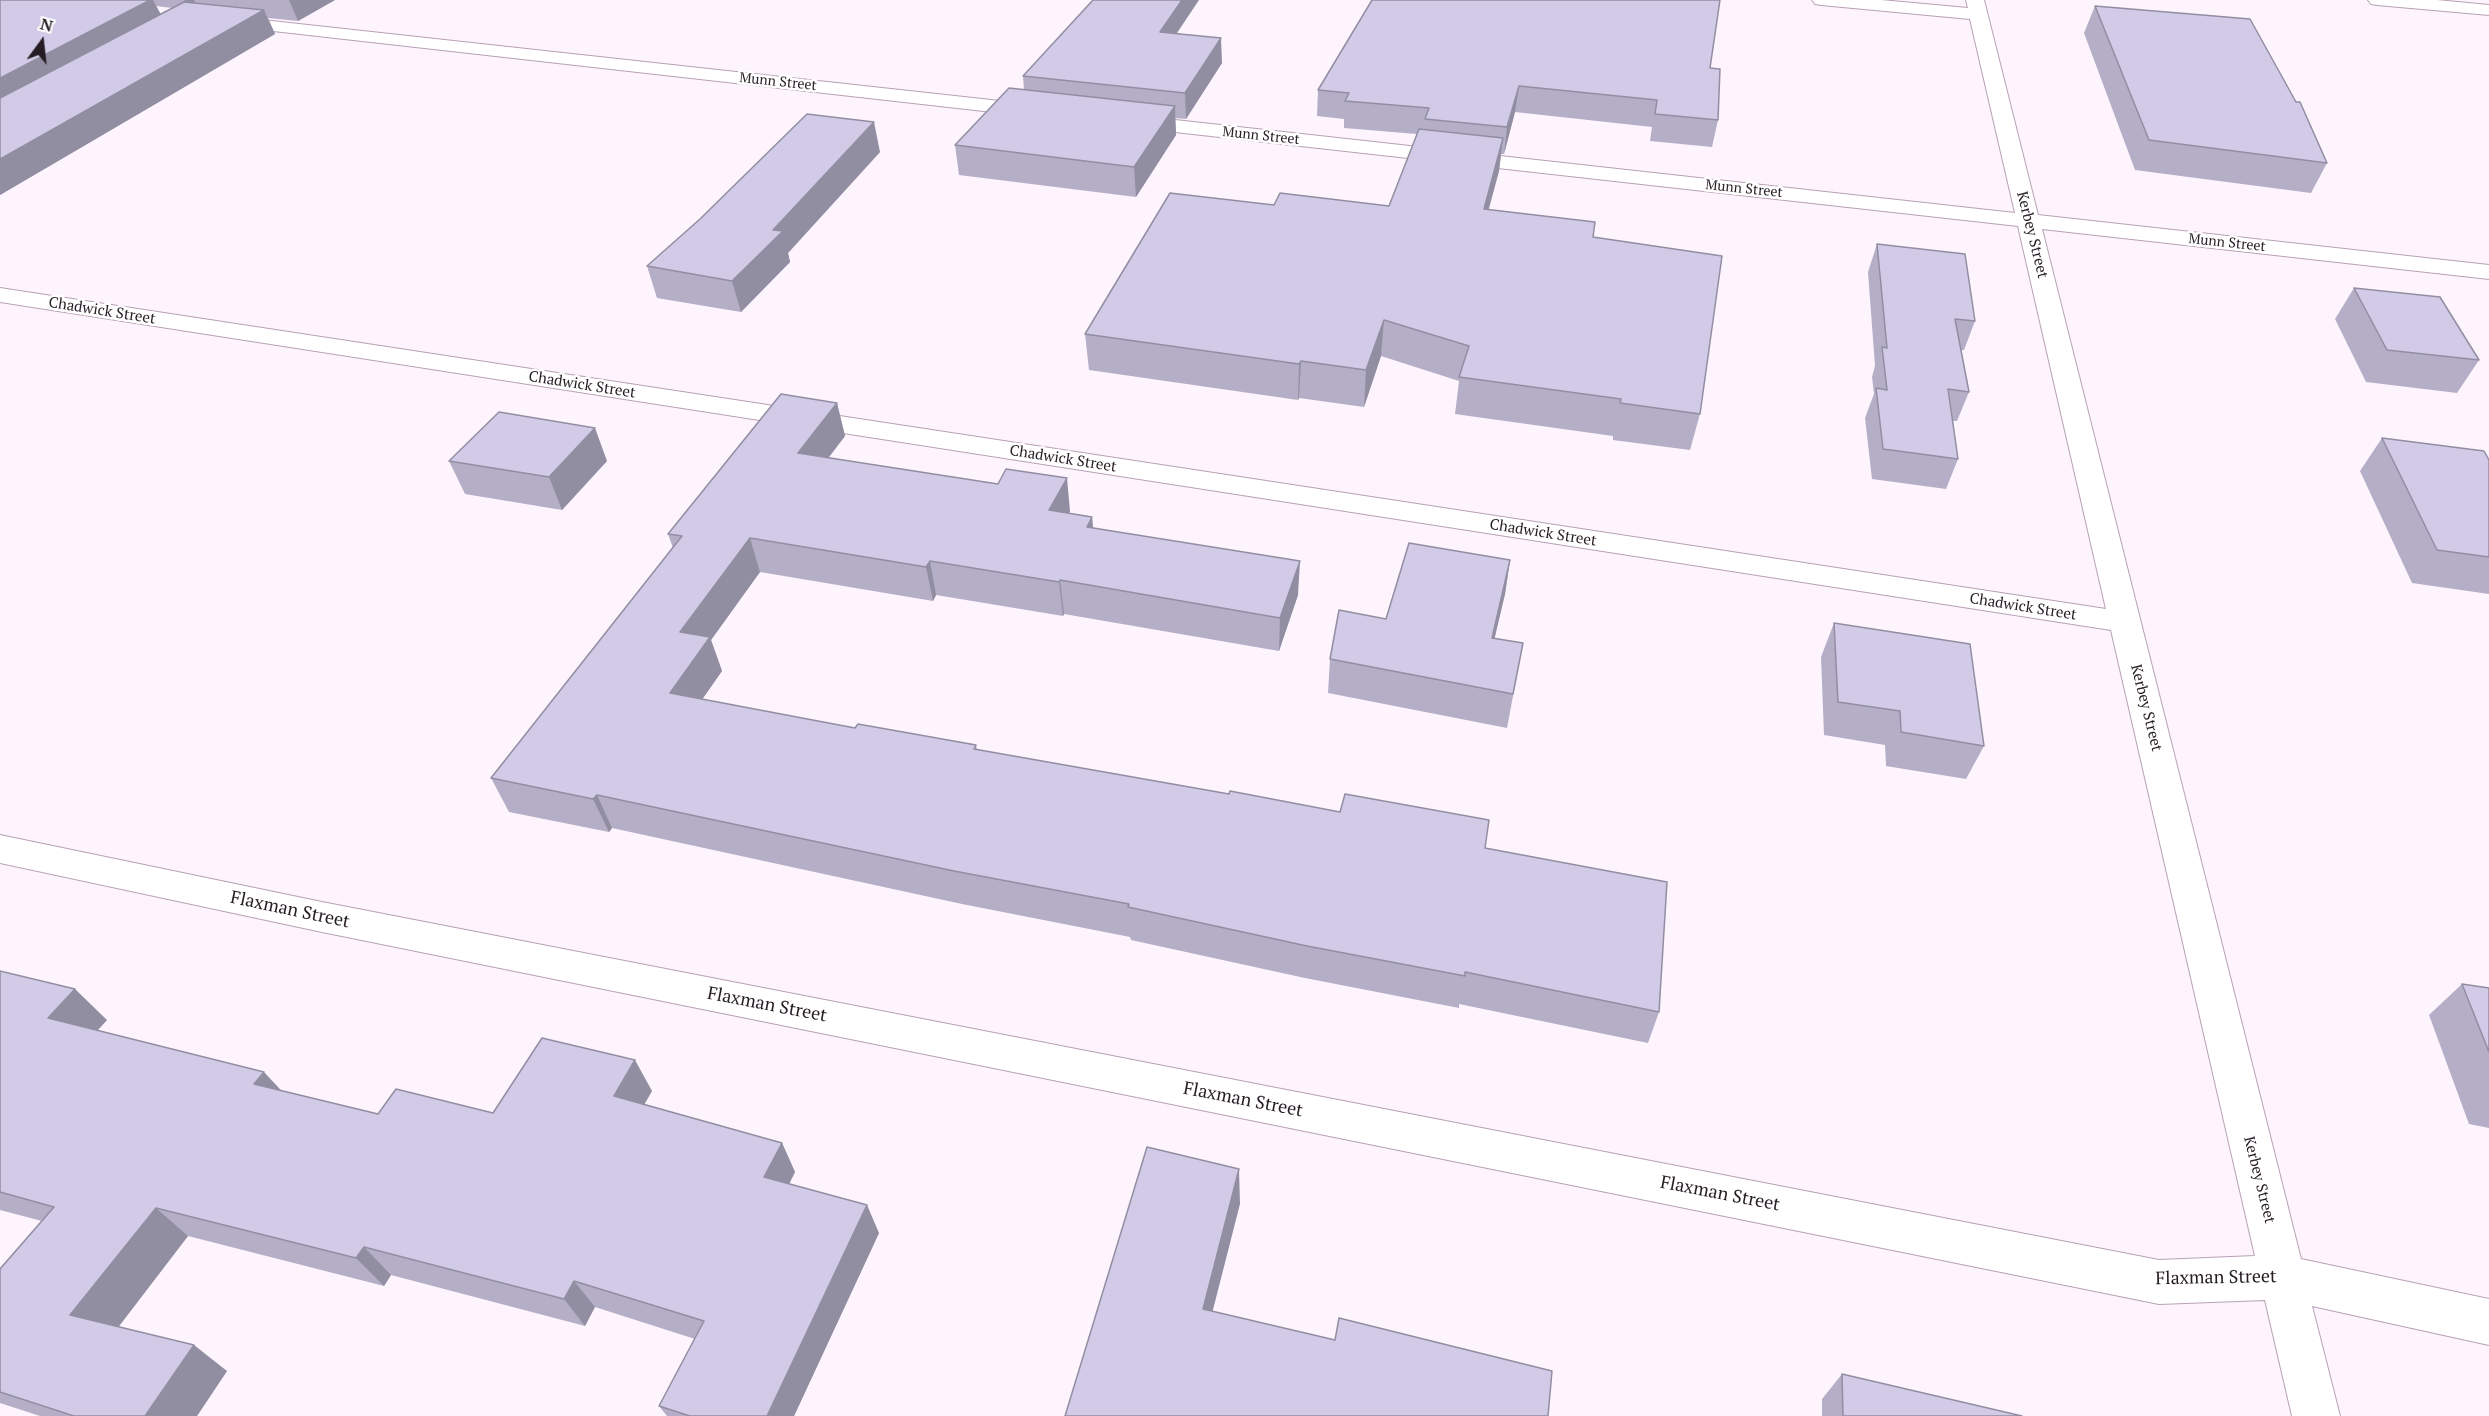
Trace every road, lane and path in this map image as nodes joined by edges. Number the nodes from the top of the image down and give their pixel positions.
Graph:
1 (1821, 0) edge
2 (2377, 0) edge
3 (2482, 0) edge
4 (1977, 7) edge
5 (2489, 9) edge
6 (204, 19) edge
7 (1058, 113) edge
8 (1105, 119) edge
9 (2028, 220) junction
10 (2489, 272) edge
11 (0, 295) edge
12 (2125, 622) junction
13 (0, 849) edge
14 (2283, 1277) junction
15 (2489, 1322) edge
16 (2316, 1416) edge

1 - 4 street
2 - 5 street
3 - 5 street
4 - 9 street, Kerbey Street
6 - 7 street, Munn Street
8 - 9 street, Munn Street
9 - 10 street, Munn Street
9 - 12 street, Kerbey Street
11 - 12 street, Chadwick Street
12 - 14 street, Kerbey Street
13 - 14 street, Flaxman Street
14 - 15 street, Flaxman Street
14 - 16 street, Kerbey Street

